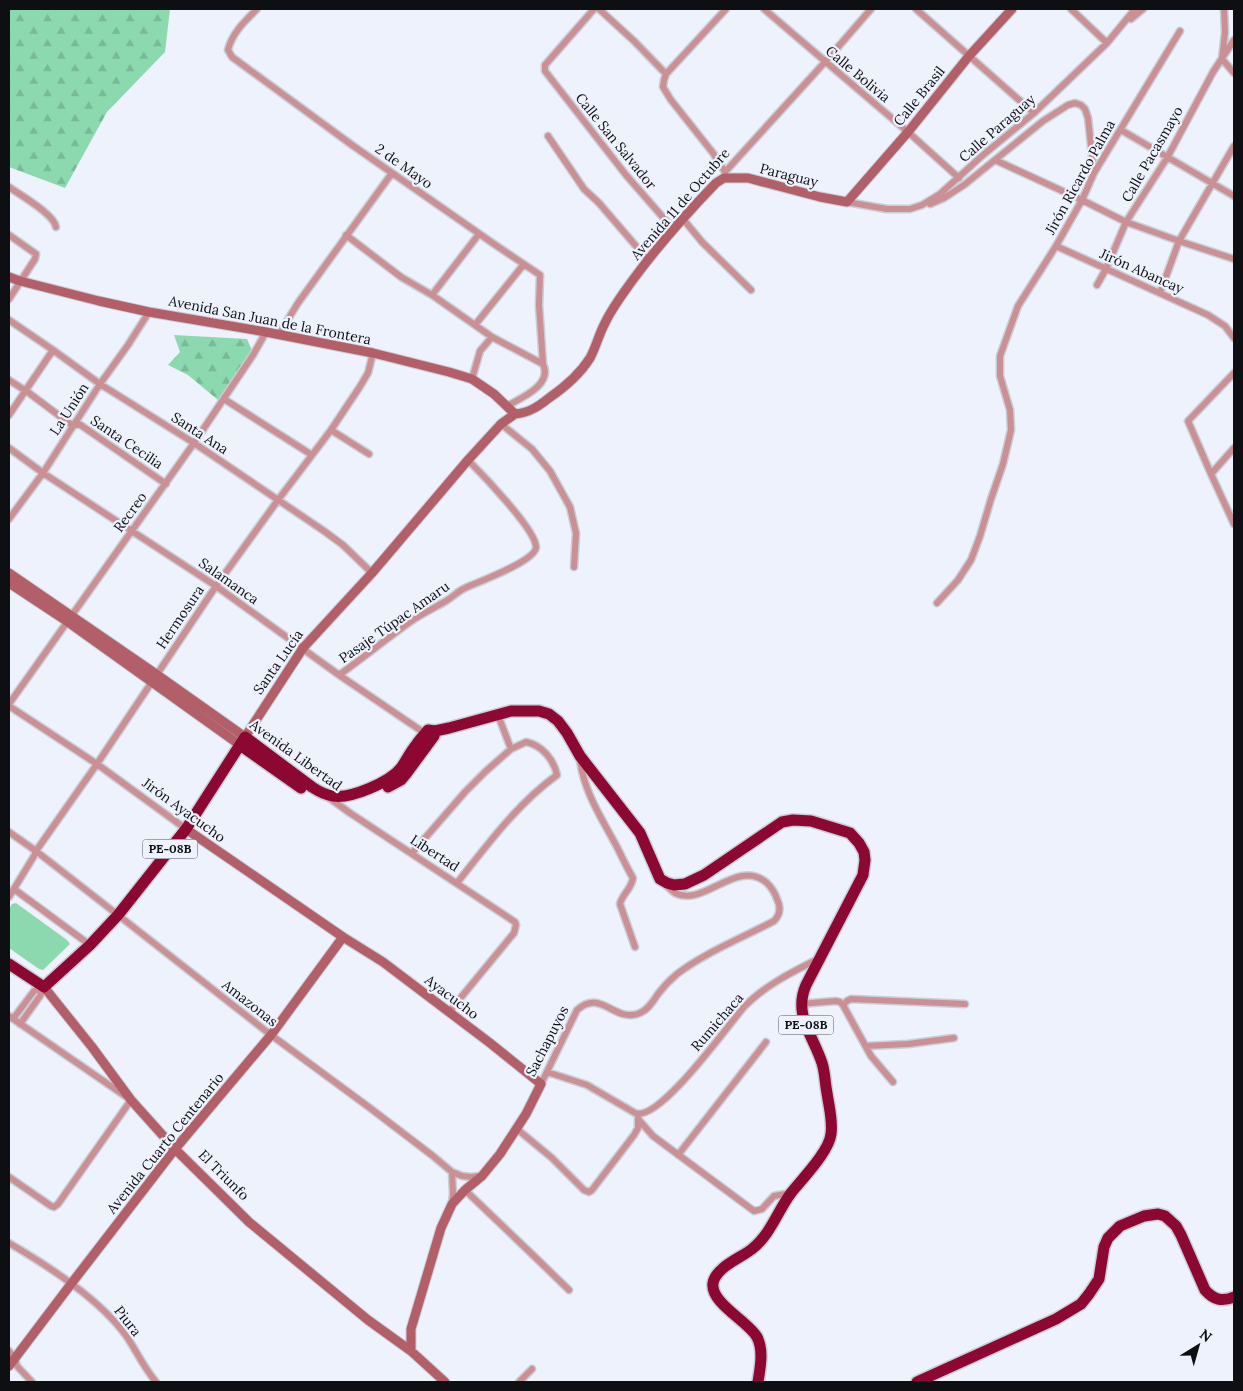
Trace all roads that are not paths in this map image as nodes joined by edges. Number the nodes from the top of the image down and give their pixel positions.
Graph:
1 (257, 9) edge
2 (594, 9) edge
3 (599, 9) edge
4 (726, 9) edge
5 (764, 9) edge
6 (871, 9) edge
7 (916, 9) edge
8 (1012, 9) edge
9 (1071, 9) edge
10 (1135, 9) edge
11 (1144, 9) edge
12 (1224, 9) edge
13 (1122, 27) junction
14 (1180, 31) dead end
15 (1234, 40) edge
16 (1107, 43) junction
17 (969, 56) junction
18 (1222, 59) junction
19 (825, 62) junction
20 (1234, 73) edge
21 (666, 74) junction
22 (1034, 113) junction
23 (1121, 130) junction
24 (908, 132) junction
25 (548, 136) dead end
26 (1234, 146) edge
27 (1167, 158) junction
28 (994, 160) junction
29 (392, 173) junction
30 (1094, 173) junction
31 (724, 175) junction
32 (959, 178) junction
33 (1212, 183) junction
34 (9, 187) edge
35 (1234, 196) edge
36 (1082, 200) junction
37 (847, 202) junction
38 (910, 209) junction
39 (683, 219) junction
40 (1126, 222) junction
41 (56, 227) dead end
42 (674, 230) junction
43 (479, 234) junction
44 (9, 235) edge
45 (346, 236) junction
46 (1179, 241) junction
47 (1056, 246) junction
48 (1234, 257) edge
49 (648, 260) junction
50 (524, 264) junction
51 (1106, 269) junction
52 (9, 277) edge
53 (20, 282) junction
54 (1097, 285) dead end
55 (751, 290) dead end
56 (1160, 293) junction
57 (432, 295) junction
58 (9, 299) edge
59 (149, 312) junction
60 (9, 320) edge
61 (474, 326) junction
62 (266, 332) junction
63 (279, 334) junction
64 (492, 337) junction
65 (1234, 338) edge
66 (54, 350) junction
67 (373, 353) junction
68 (543, 364) junction
69 (1234, 373) edge
70 (472, 379) junction
71 (9, 380) edge
72 (100, 384) junction
73 (25, 391) junction
74 (224, 399) junction
75 (507, 406) junction
76 (516, 414) junction
77 (9, 415) edge
78 (501, 424) junction
79 (73, 426) junction
80 (331, 430) junction
81 (194, 443) junction
82 (9, 448) edge
83 (1234, 448) edge
84 (369, 454) dead end
85 (312, 456) junction
86 (468, 460) junction
87 (43, 473) junction
88 (1211, 474) junction
89 (166, 484) junction
90 (278, 500) junction
91 (9, 519) edge
92 (1234, 524) edge
93 (132, 531) junction
94 (574, 567) dead end
95 (9, 573) edge
96 (372, 573) junction
97 (9, 583) edge
98 (216, 586) junction
99 (937, 603) dead end
100 (70, 619) junction
101 (303, 648) junction
102 (339, 675) junction
103 (154, 678) junction
104 (9, 705) edge
105 (498, 715) junction
106 (432, 733) junction
107 (243, 741) junction
108 (511, 749) junction
109 (580, 756) junction
110 (97, 764) junction
111 (322, 793) junction
112 (338, 804) junction
113 (186, 829) junction
114 (9, 832) edge
115 (36, 851) junction
116 (412, 853) junction
117 (660, 879) junction
118 (458, 883) junction
119 (14, 889) junction
120 (9, 897) edge
121 (118, 915) junction
122 (343, 937) junction
123 (90, 945) junction
124 (635, 947) dead end
125 (821, 958) junction
126 (9, 964) edge
127 (44, 987) junction
128 (800, 1004) junction
129 (964, 1004) dead end
130 (843, 1005) junction
131 (449, 1012) junction
132 (11, 1018) edge
133 (20, 1024) junction
134 (271, 1035) junction
135 (954, 1038) dead end
136 (766, 1042) dead end
137 (866, 1046) junction
138 (546, 1072) junction
139 (893, 1082) dead end
140 (541, 1084) junction
141 (131, 1100) junction
142 (640, 1116) junction
143 (517, 1130) junction
144 (175, 1149) junction
145 (678, 1155) junction
146 (452, 1172) junction
147 (482, 1176) junction
148 (9, 1177) edge
149 (465, 1190) junction
150 (791, 1193) junction
151 (452, 1204) junction
152 (9, 1243) edge
153 (70, 1284) junction
154 (569, 1290) dead end
155 (1234, 1297) edge
156 (411, 1351) junction
157 (11, 1359) edge
158 (532, 1369) dead end
159 (32, 1382) edge
160 (156, 1382) edge
161 (445, 1382) edge
162 (519, 1382) edge
163 (758, 1382) edge
164 (917, 1382) edge

1 - 29 street, 2 de Mayo
2 - 42 street, Calle San Salvador
3 - 21 street
4 - 21 street
5 - 19 street, Calle Bolivia
6 - 19 street, Avenida 11 de Octubre
7 - 17 street
8 - 17 street, Calle Brasil
9 - 16 street
10 - 13 street, Calle Paraguay
11 - 13 street
12 - 18 street
13 - 16 street, Calle Paraguay
14 - 23 street, Jirón Ricardo Palma
15 - 18 street, Calle Pacasmayo
16 - 22 street, Calle Paraguay
17 - 22 street
17 - 24 street, Calle Brasil
18 - 20 street
18 - 27 street, Calle Pacasmayo
19 - 24 street, Calle Bolivia
19 - 31 street, Avenida 11 de Octubre
21 - 31 street
22 - 32 street, Calle Paraguay
23 - 27 street
23 - 30 street, Jirón Ricardo Palma
24 - 32 street, Calle Bolivia
24 - 37 street, Calle Brasil
25 - 49 street
26 - 33 street
27 - 33 street
27 - 40 street, Calle Pacasmayo
28 - 30 street
28 - 36 street
28 - 38 street
29 - 43 street, 2 de Mayo
29 - 45 street
30 - 36 street, Jirón Ricardo Palma
31 - 37 street, Paraguay
31 - 39 street, Avenida 11 de Octubre
32 - 38 street, Calle Paraguay
33 - 35 street
33 - 46 street
34 - 41 street
36 - 40 street
36 - 47 street, Jirón Ricardo Palma
37 - 38 street, Calle Paraguay
39 - 42 street, Avenida 11 de Octubre
39 - 55 street
40 - 46 street
40 - 51 street, Calle Pacasmayo
42 - 49 street, Avenida 11 de Octubre
43 - 50 street, 2 de Mayo
43 - 57 street
44 - 53 street
45 - 57 street
45 - 63 street
46 - 48 street
46 - 56 street
47 - 51 street, Jirón Abancay
47 - 99 street, Jirón Ricardo Palma
49 - 76 street, Avenida 11 de Octubre
50 - 61 street
50 - 68 street, 2 de Mayo
51 - 54 street, Calle Pacasmayo
51 - 56 street, Jirón Abancay
52 - 53 street, Avenida San Juan de la Frontera
53 - 58 street
53 - 59 street, Avenida San Juan de la Frontera
56 - 65 street, Jirón Abancay
57 - 61 street
59 - 62 street, Avenida San Juan de la Frontera
59 - 72 street, La Unión
60 - 66 street, Santa Ana
61 - 64 street
62 - 63 street, Avenida San Juan de la Frontera
62 - 74 street, Recreo
63 - 67 street, Avenida San Juan de la Frontera
64 - 68 street
64 - 70 street
66 - 72 street, Santa Ana
66 - 73 street
67 - 70 street, Avenida San Juan de la Frontera
67 - 80 street, Hermosura
68 - 75 street
69 - 88 street
70 - 75 street, Avenida San Juan de la Frontera
71 - 73 street
72 - 79 street, La Unión
72 - 81 street, Santa Ana
73 - 77 street
73 - 79 street
74 - 81 street, Recreo
74 - 85 street
75 - 76 street, Avenida San Juan de la Frontera
76 - 78 street, Santa Lucía
78 - 86 street, Santa Lucía
78 - 94 street
79 - 87 street, La Unión
79 - 89 street, Santa Cecilia
80 - 84 street
80 - 85 street, Hermosura
81 - 89 street, Recreo
81 - 90 street, Santa Ana
82 - 87 street, Salamanca
83 - 88 street
85 - 90 street, Hermosura
86 - 96 street, Santa Lucía
86 - 102 street, Pasaje Túpac Amaru
87 - 91 street, La Unión
87 - 93 street, Salamanca
88 - 92 street
89 - 93 street, Recreo
90 - 96 street, Santa Ana
90 - 98 street, Hermosura
93 - 98 street, Salamanca
93 - 100 street, Recreo
95 - 100 street, Avenida Libertad
96 - 101 street, Santa Lucía
97 - 100 street, Avenida Libertad
98 - 101 street, Salamanca
98 - 103 street, Hermosura
100 - 103 street, Avenida Libertad
100 - 104 street, Recreo
101 - 102 street, Salamanca
101 - 107 street, Santa Lucía
102 - 106 street, Salamanca
103 - 107 street, Avenida Libertad
103 - 110 street, Hermosura
104 - 110 street, Jirón Ayacucho
105 - 106 highway
105 - 108 street
105 - 109 highway
106 - 111 highway
106 - 112 highway
107 - 111 highway, Avenida Libertad
107 - 112 highway, Avenida Libertad
107 - 113 highway, Santa Lucía / PE-08B
108 - 116 street
108 - 118 street
109 - 117 highway
109 - 124 street
110 - 113 street, Jirón Ayacucho
110 - 115 street, Hermosura
111 - 112 street, Avenida Libertad
112 - 116 street, Libertad
113 - 121 highway, Santa Lucía / PE-08B
113 - 122 street, Jirón Ayacucho
114 - 115 street, Amazonas
115 - 119 street, Hermosura
115 - 121 street, Amazonas
116 - 118 street, Libertad
117 - 125 highway, PE-08B
117 - 138 street, Sachapuyos
118 - 131 street, Libertad
119 - 120 street, Hermosura
119 - 123 street
121 - 123 highway, Santa Lucía / PE-08B
121 - 134 street, Amazonas
122 - 131 street, Ayacucho
122 - 134 street, Avenida Cuarto Centenario
123 - 127 highway, Santa Lucía / PE-08B
125 - 128 highway, PE-08B
125 - 142 street, Rumichaca
126 - 127 highway, El Triunfo
127 - 132 street, Santa Lucía
127 - 133 street, Santa Lucía
127 - 141 street, El Triunfo
128 - 130 street
128 - 150 highway, PE-08B
129 - 130 street
130 - 137 street
131 - 140 street, Ayacucho
132 - 133 street
133 - 141 street
134 - 144 street, Avenida Cuarto Centenario
134 - 146 street, Amazonas
135 - 137 street
136 - 145 street
137 - 139 street
138 - 140 street, Sachapuyos
138 - 142 street
140 - 143 street, Sachapuyos
141 - 144 street, El Triunfo
141 - 148 street
142 - 143 street
142 - 145 street
143 - 147 street, Sachapuyos
144 - 153 street, Avenida Cuarto Centenario
144 - 156 street, El Triunfo
145 - 150 street
146 - 147 street, Amazonas
146 - 151 street
147 - 149 street, Sachapuyos
149 - 151 street, Sachapuyos
149 - 154 street
150 - 163 highway, PE-08B
151 - 156 street, Sachapuyos
152 - 153 street, Piura
153 - 157 street, Avenida Cuarto Centenario
153 - 160 street, Piura
155 - 164 highway
156 - 161 street, El Triunfo
157 - 159 street
158 - 162 street

